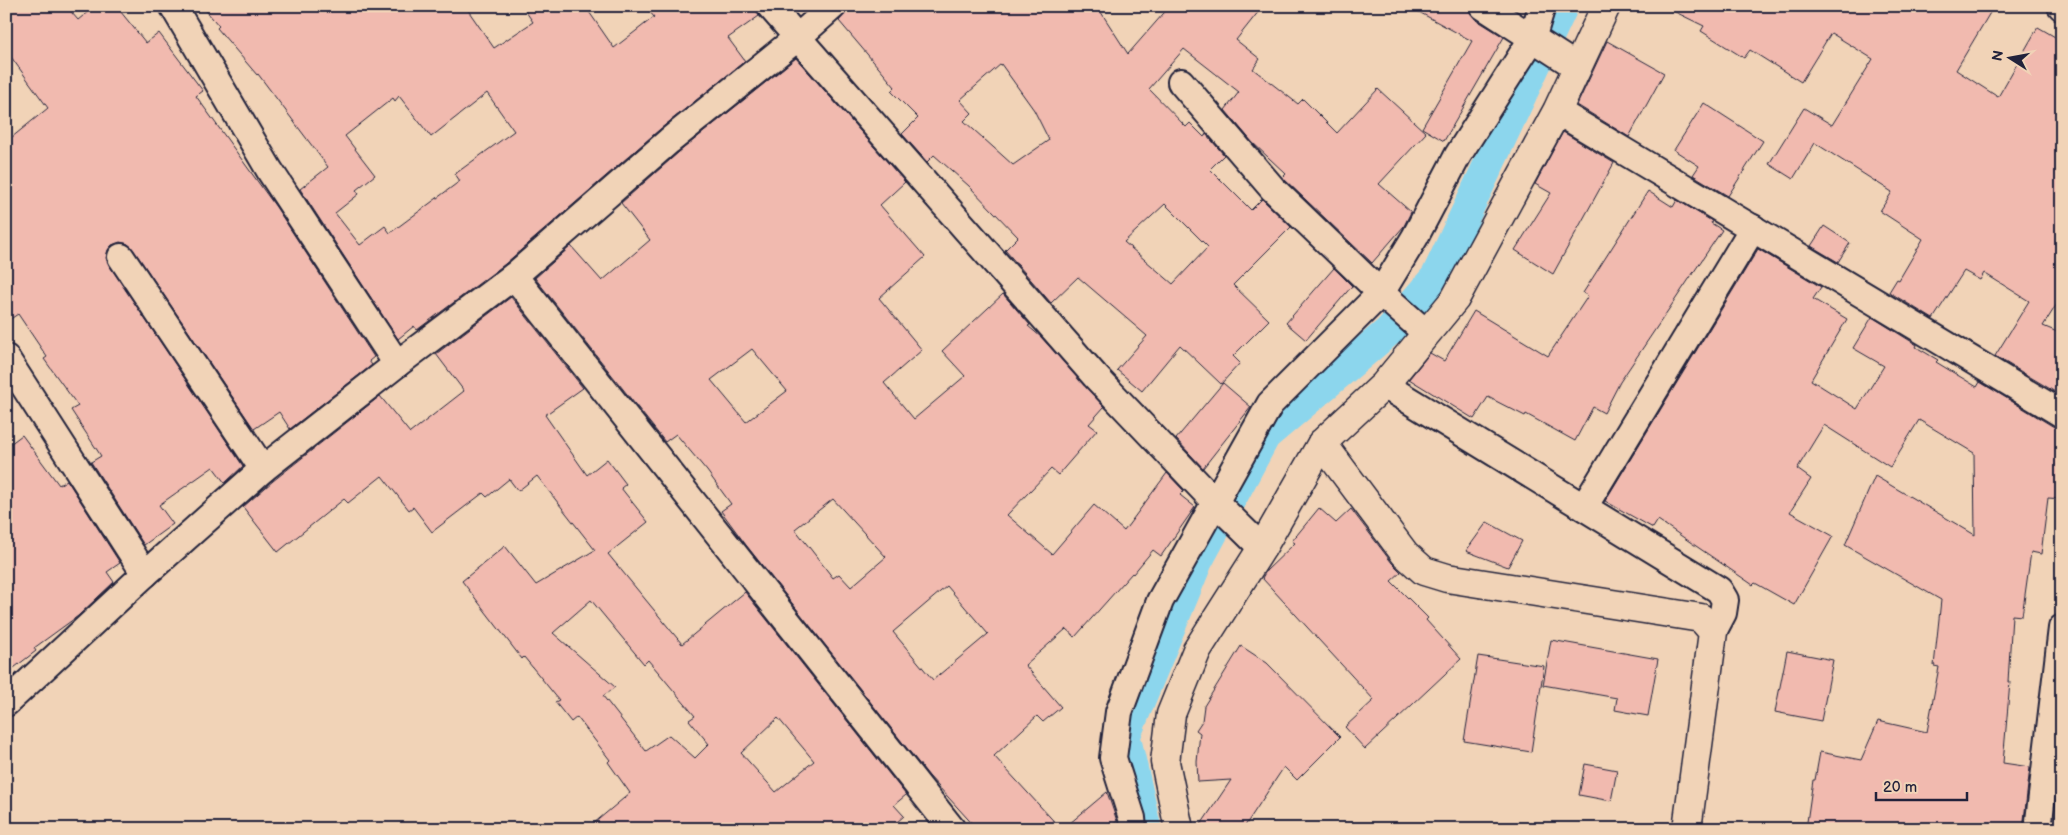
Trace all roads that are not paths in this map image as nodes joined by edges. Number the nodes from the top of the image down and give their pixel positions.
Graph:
1 (173, 6) edge
2 (770, 6) edge
3 (833, 6) edge
4 (1483, 6) edge
5 (1542, 6) edge
6 (1606, 6) edge
7 (797, 38) junction
8 (1532, 39) junction
9 (1577, 67) junction
10 (1181, 82) dead end
11 (1557, 111) junction
12 (1753, 228) junction
13 (122, 257) dead end
14 (514, 276) junction
15 (1381, 294) junction
16 (1426, 334) junction
17 (6, 358) edge
18 (397, 364) junction
19 (1384, 386) junction
20 (2062, 414) edge
21 (1322, 443) junction
22 (263, 469) junction
23 (1215, 502) junction
24 (1584, 507) junction
25 (1262, 548) junction
26 (145, 574) junction
27 (2062, 628) edge
28 (1714, 632) junction
29 (6, 704) edge
30 (952, 829) edge
31 (1133, 829) edge
32 (1180, 829) edge
33 (1687, 829) edge
34 (2038, 829) edge

1 - 18 street
2 - 7 street
3 - 7 street
4 - 8 street
5 - 8 street
6 - 9 street
7 - 14 street
7 - 23 street
8 - 9 street
8 - 15 street
9 - 11 street
10 - 15 street
11 - 12 street
11 - 16 street
12 - 20 street
12 - 24 street
13 - 22 street
14 - 18 street
14 - 30 street
15 - 16 street
15 - 23 street
16 - 19 street
17 - 26 street
18 - 22 street
19 - 21 street
19 - 24 street
21 - 25 street
21 - 28 street
22 - 26 street
23 - 25 street
23 - 31 street
24 - 28 street
25 - 32 street
26 - 29 street
27 - 34 street
28 - 33 street

